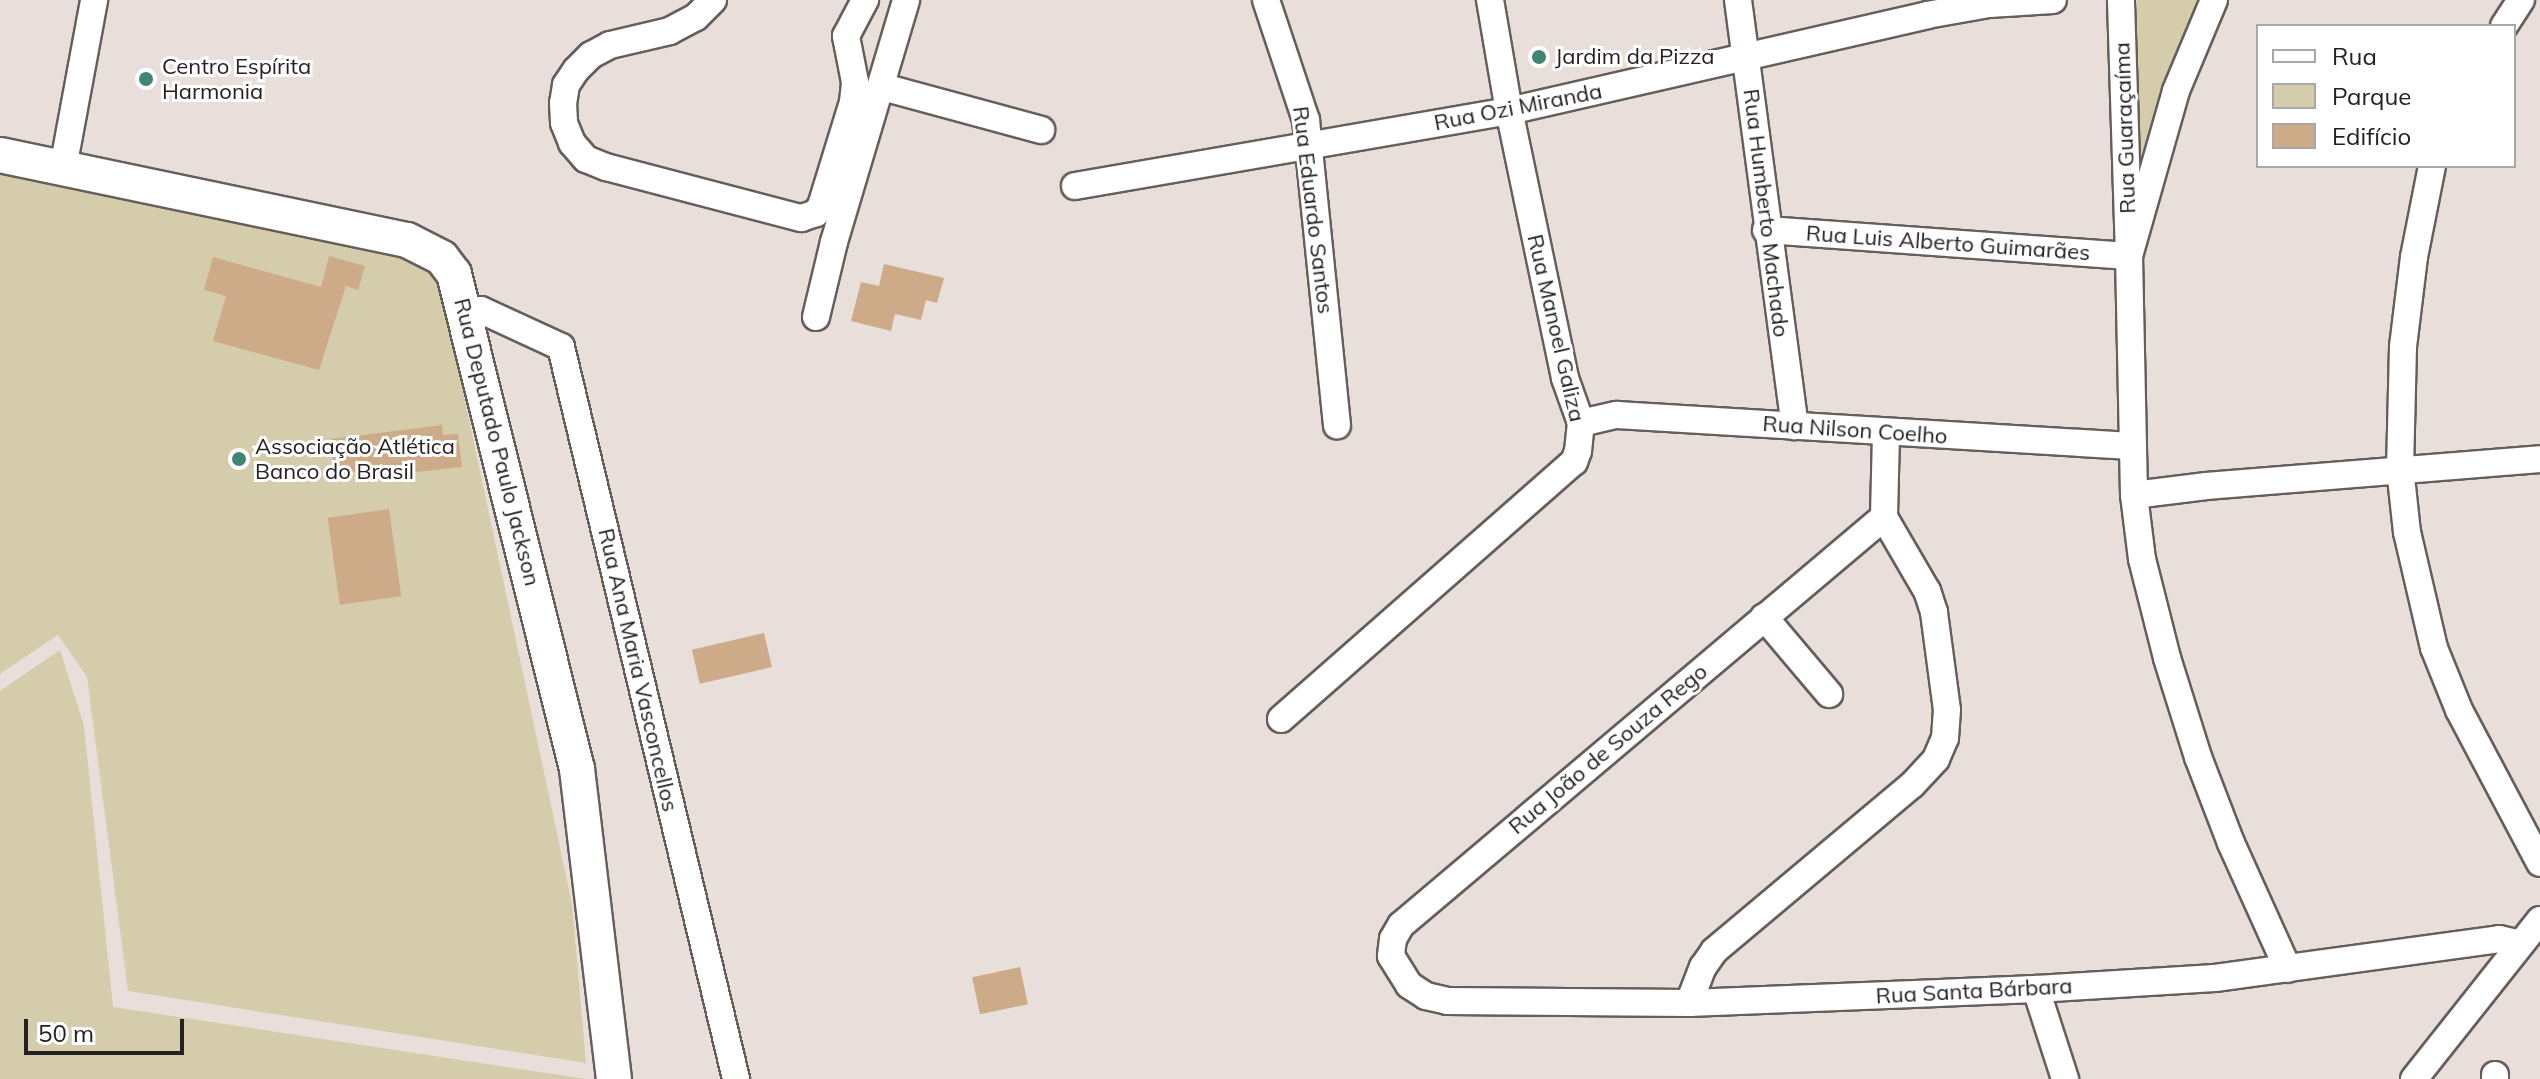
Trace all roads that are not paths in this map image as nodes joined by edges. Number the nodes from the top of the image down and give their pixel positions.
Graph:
1 (94, 0) edge
2 (713, 0) edge
3 (865, 0) edge
4 (906, 0) edge
5 (1266, 0) edge
6 (1490, 0) edge
7 (1738, 0) edge
8 (2053, 0) edge
9 (2121, 0) edge
10 (2214, 0) edge
11 (2521, 0) edge
12 (2505, 24) edge
13 (1746, 59) junction
14 (883, 87) junction
15 (1509, 111) junction
16 (1041, 130) dead end
17 (1310, 147) junction
18 (0, 155) edge
19 (63, 168) junction
20 (2432, 168) edge
21 (1075, 186) dead end
22 (1766, 230) junction
23 (2129, 256) junction
24 (473, 311) junction
25 (816, 317) dead end
26 (1581, 423) junction
27 (1337, 425) dead end
28 (1795, 426) junction
29 (1886, 434) junction
30 (2131, 446) junction
31 (2540, 459) edge
32 (2400, 468) junction
33 (2134, 495) junction
34 (1884, 517) junction
35 (1764, 617) junction
36 (1829, 694) dead end
37 (1281, 719) dead end
38 (2540, 863) edge
39 (2540, 920) edge
40 (2520, 944) junction
41 (2288, 969) junction
42 (2036, 989) junction
43 (1426, 996) joint
44 (1689, 1003) junction
45 (614, 1079) edge
46 (736, 1079) edge
47 (2065, 1079) edge
48 (2414, 1079) edge

1 - 19 street
2 - 3 street
4 - 14 street
5 - 17 street, Rua Eduardo Santos
6 - 15 street, Rua Manoel Galiza
7 - 13 street, Rua Humberto Machado
8 - 13 street, Rua Ozi Miranda
9 - 23 street, Rua Guaraçaíma
10 - 23 street
11 - 12 street
13 - 15 street, Rua Ozi Miranda
13 - 22 street, Rua Humberto Machado
14 - 16 street
14 - 25 street
15 - 17 street, Rua Ozi Miranda
15 - 26 street, Rua Manoel Galiza
17 - 21 street, Rua Ozi Miranda
17 - 27 street, Rua Eduardo Santos
18 - 19 main road, Rua Deputado Paulo Jackson
19 - 24 main road, Rua Deputado Paulo Jackson
20 - 32 street
22 - 23 street, Rua Luis Alberto Guimarães
22 - 28 street, Rua Humberto Machado
23 - 30 street, Rua Guaraçaíma
24 - 45 main road, Rua Deputado Paulo Jackson
24 - 46 street, Rua Ana Maria Vasconcellos
26 - 28 street, Rua Nilson Coelho
26 - 37 street, Rua Manoel Galiza
28 - 29 street, Rua Nilson Coelho
29 - 30 street, Rua Nilson Coelho
29 - 34 street
30 - 33 street, Rua Guaraçaíma
31 - 32 street
32 - 33 street
32 - 38 street
33 - 41 street, Rua Guaraçaíma
34 - 35 street, Rua João de Souza Rego
34 - 44 street
35 - 36 street
35 - 43 street, Rua João de Souza Rego
39 - 40 street
40 - 41 street, Rua Santa Bárbara
40 - 48 street
41 - 42 street, Rua Santa Bárbara
42 - 44 street, Rua Santa Bárbara
42 - 47 street
43 - 44 street, Rua Santa Bárbara

